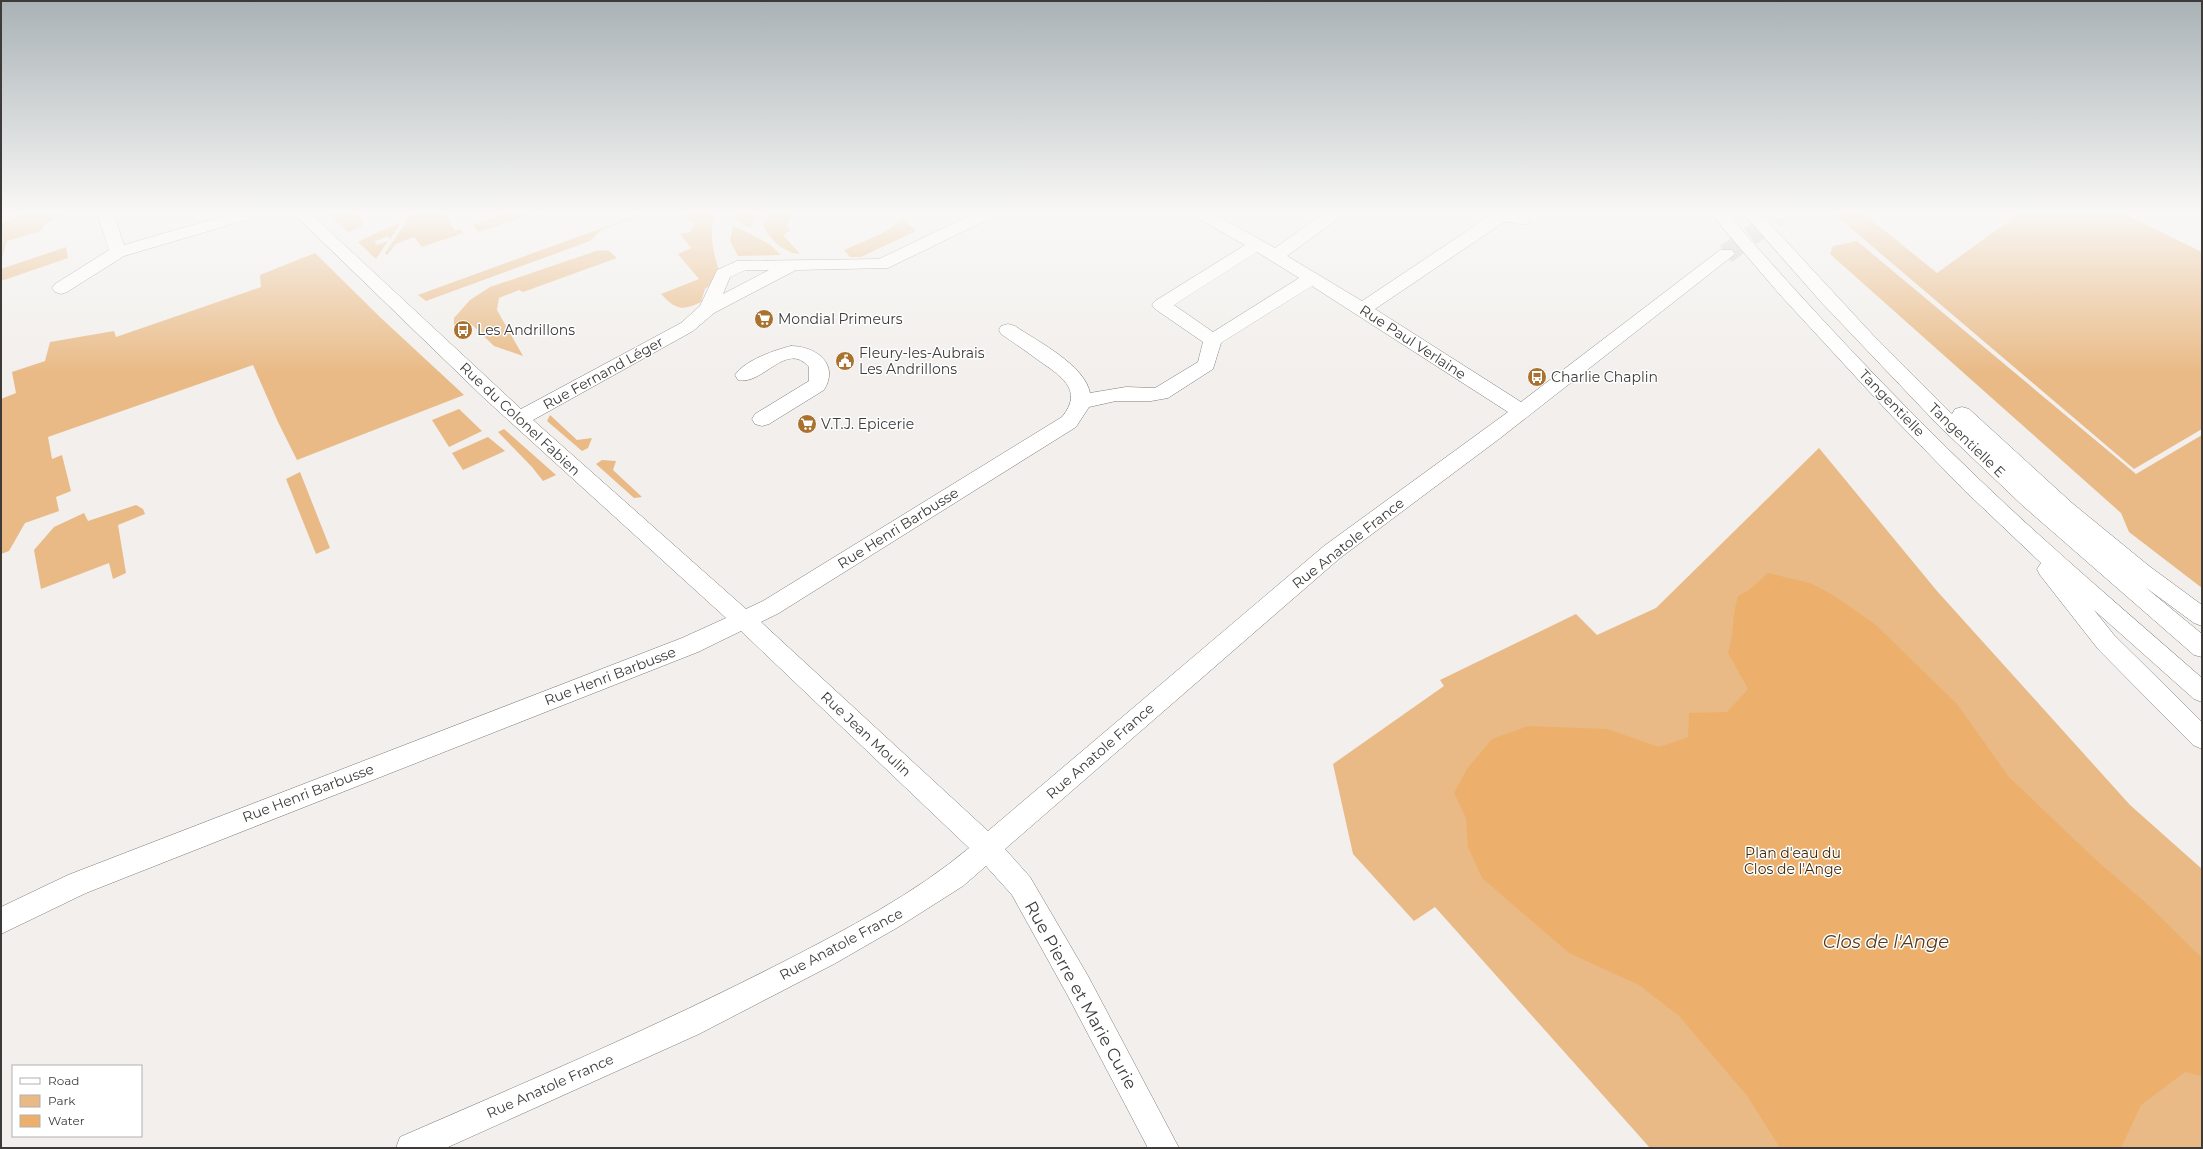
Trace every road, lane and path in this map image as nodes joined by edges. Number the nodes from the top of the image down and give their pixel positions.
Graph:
1 (95, 267) edge
2 (358, 267) edge
3 (739, 267) edge
4 (789, 267) edge
5 (1222, 267) edge
6 (1292, 267) edge
7 (1426, 267) edge
8 (1710, 267) tunnel mouth
9 (1764, 267) edge
10 (1799, 267) edge
11 (1801, 267) edge
12 (1311, 279) junction
13 (61, 288) dead end
14 (708, 309) junction
15 (1362, 309) junction
16 (1008, 330) dead end
17 (1213, 340) junction
18 (744, 374) dead end
19 (1081, 401) junction
20 (1521, 411) junction
21 (520, 418) junction
22 (762, 419) dead end
23 (2010, 521) junction
24 (2202, 617) edge
25 (743, 621) junction
26 (2202, 648) edge
27 (2202, 692) edge
28 (2202, 738) edge
29 (988, 849) junction
30 (1, 921) edge
31 (411, 1148) edge
32 (1164, 1148) edge

1 - 13 street
2 - 21 street, Rue du Colonel Fabien
3 - 14 street
4 - 14 street, Rue Fernand Léger
5 - 17 street
6 - 12 street, Rue Paul Verlaine
7 - 15 street
8 - 20 street, Rue Anatole France
9 - 23 street, Tangentielle
10 - 26 street, Tangentielle E
11 - 24 street
12 - 15 street, Rue Paul Verlaine
12 - 17 street
14 - 21 street, Rue Fernand Léger
15 - 20 street, Rue Paul Verlaine
16 - 19 street
17 - 19 street
18 - 22 street
19 - 25 street, Rue Henri Barbusse
20 - 29 street, Rue Anatole France
21 - 25 street, Rue du Colonel Fabien
23 - 27 street
23 - 28 street
25 - 29 street, Rue Jean Moulin
25 - 30 street, Rue Henri Barbusse
29 - 31 street, Rue Anatole France
29 - 32 street, Rue Pierre et Marie Curie

